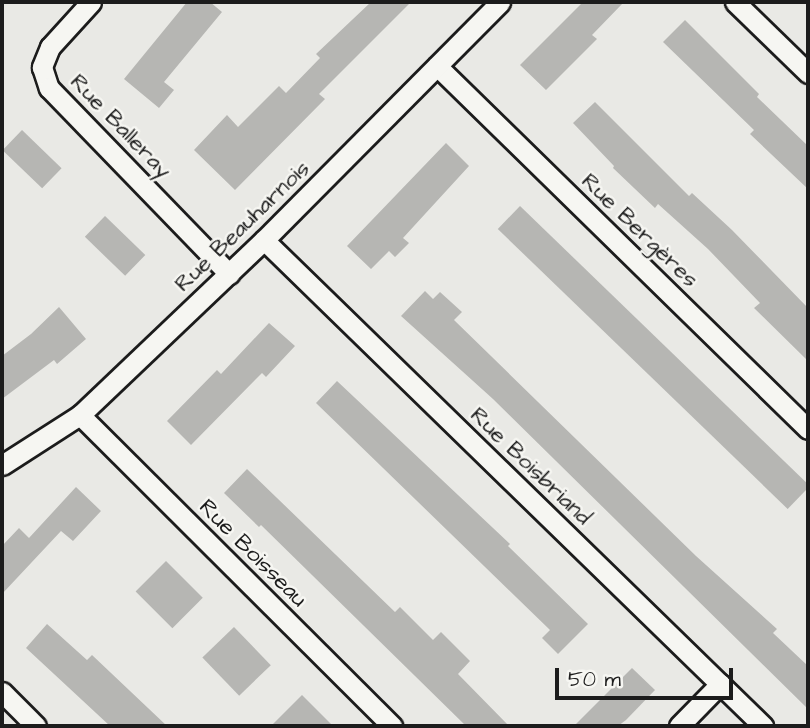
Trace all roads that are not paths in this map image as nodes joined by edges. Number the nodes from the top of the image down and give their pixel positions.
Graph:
1 (91, 2) edge
2 (500, 2) edge
3 (734, 2) edge
4 (437, 66) junction
5 (808, 73) edge
6 (264, 240) junction
7 (229, 275) junction
8 (80, 415) junction
9 (808, 429) edge
10 (2, 465) edge
11 (720, 684) junction
12 (2, 692) edge
13 (36, 726) edge
14 (391, 726) edge
15 (679, 726) edge
16 (763, 726) edge

1 - 7 street, Rue Balleray
2 - 4 street, Rue Beauharnois
3 - 5 street
4 - 6 street, Rue Beauharnois
4 - 9 street, Rue Bergères
6 - 7 street, Rue Beauharnois
6 - 11 street, Rue Boisbriand
7 - 8 street, Rue Beauharnois
8 - 10 street, Rue Beauharnois
8 - 14 street, Rue Boisseau
11 - 15 street
11 - 16 street, Rue Boisbriand
12 - 13 street

